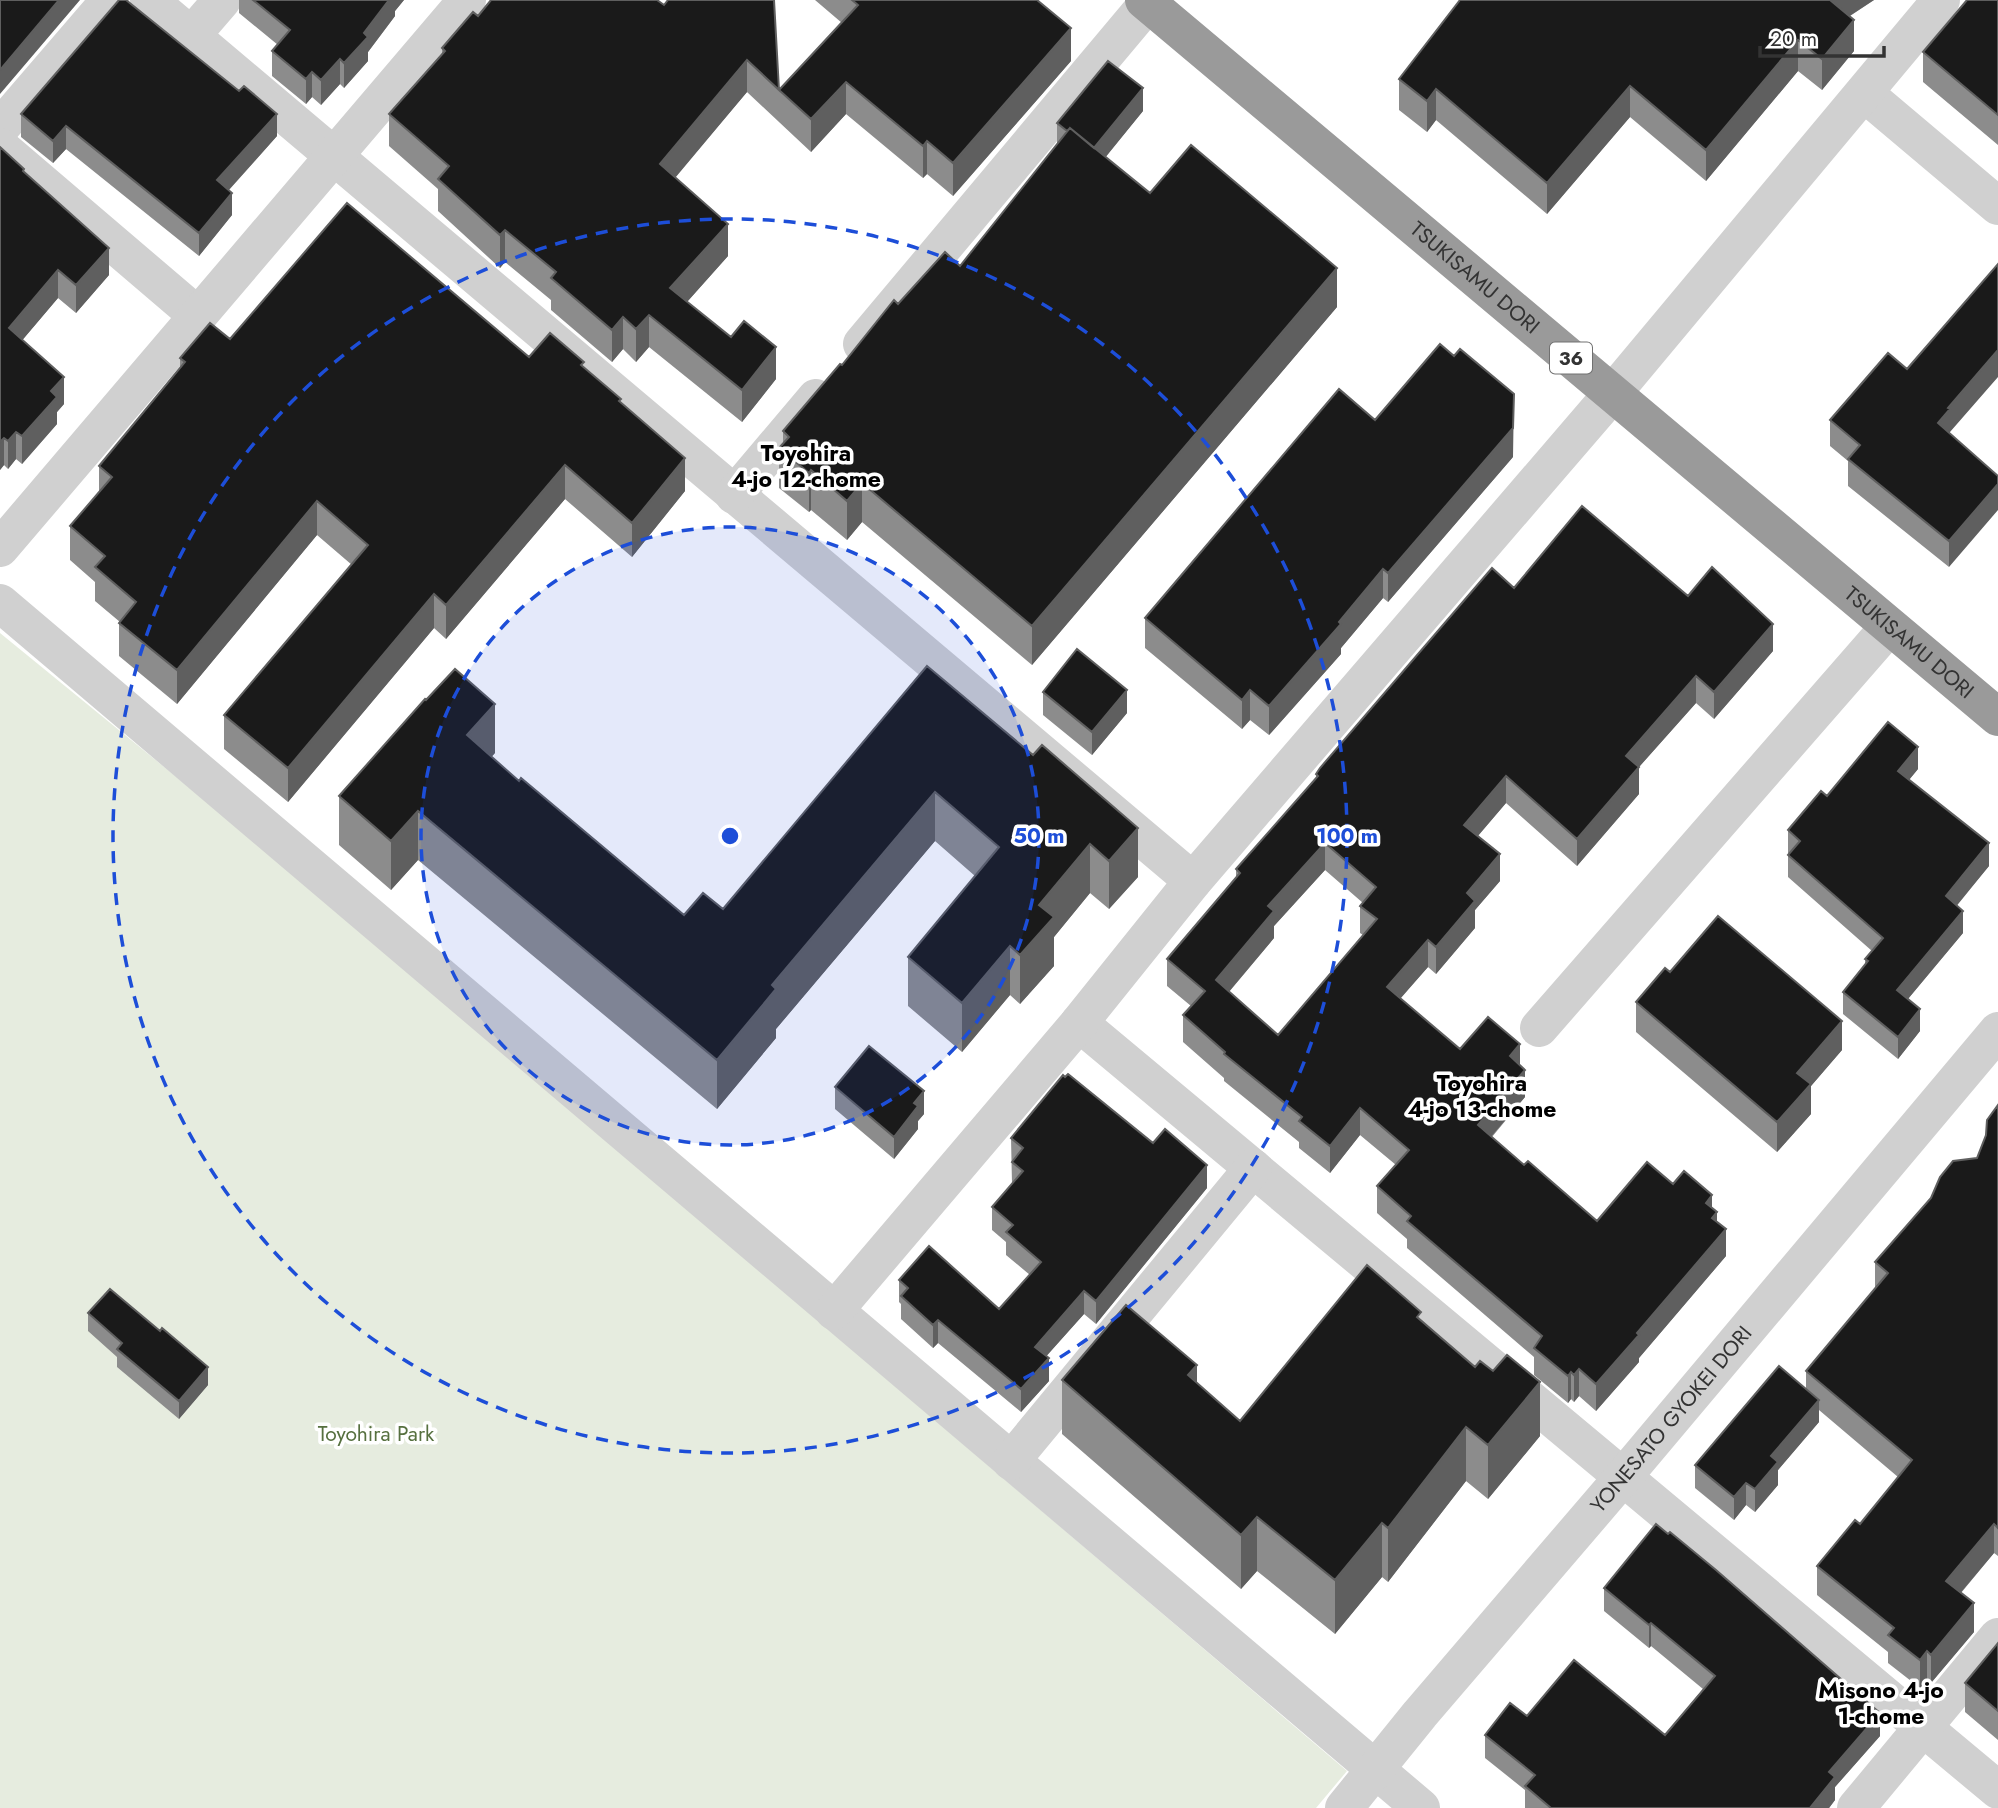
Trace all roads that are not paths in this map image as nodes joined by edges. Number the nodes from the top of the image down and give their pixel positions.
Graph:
1 (110, 0) edge
2 (149, 0) edge
3 (222, 0) edge
4 (467, 0) edge
5 (1941, 0) edge
6 (1146, 1) edge
7 (191, 37) junction
8 (1864, 93) junction
9 (0, 128) edge
10 (0, 147) edge
11 (333, 156) junction
12 (1998, 206) edge
13 (198, 316) junction
14 (1612, 394) junction
15 (734, 495) junction
16 (0, 548) edge
17 (0, 603) edge
18 (1889, 627) junction
19 (1998, 717) edge
20 (1194, 881) junction
21 (1079, 1023) junction
22 (1539, 1028) dead end
23 (1998, 1031) edge
24 (1253, 1168) junction
25 (834, 1311) junction
26 (1011, 1461) junction
27 (1623, 1477) junction
28 (1998, 1637) edge
29 (1922, 1728) junction
30 (1375, 1769) junction
31 (1998, 1790) edge
32 (1345, 1808) edge
33 (1421, 1808) edge
34 (1856, 1808) edge

1 - 9 street
2 - 7 street
3 - 7 street
4 - 11 street
5 - 8 street
6 - 14 highway, TSUKISAMU DORI / 36
6 - 15 street
7 - 11 street
8 - 12 street
8 - 14 street
10 - 13 street
11 - 13 street
11 - 15 street
13 - 16 street
14 - 18 highway, TSUKISAMU DORI / 36
14 - 20 street
15 - 20 street
17 - 25 street
18 - 19 highway, TSUKISAMU DORI / 36
18 - 22 street
20 - 21 street
21 - 24 street
21 - 25 street
23 - 27 street, YONESATO GYOKEI DORI
24 - 26 street
24 - 27 street
25 - 26 street
26 - 30 street
27 - 29 street
27 - 30 street, YONESATO GYOKEI DORI
28 - 29 street
29 - 31 street
29 - 34 street
30 - 32 street, YONESATO GYOKEI DORI
30 - 33 street

